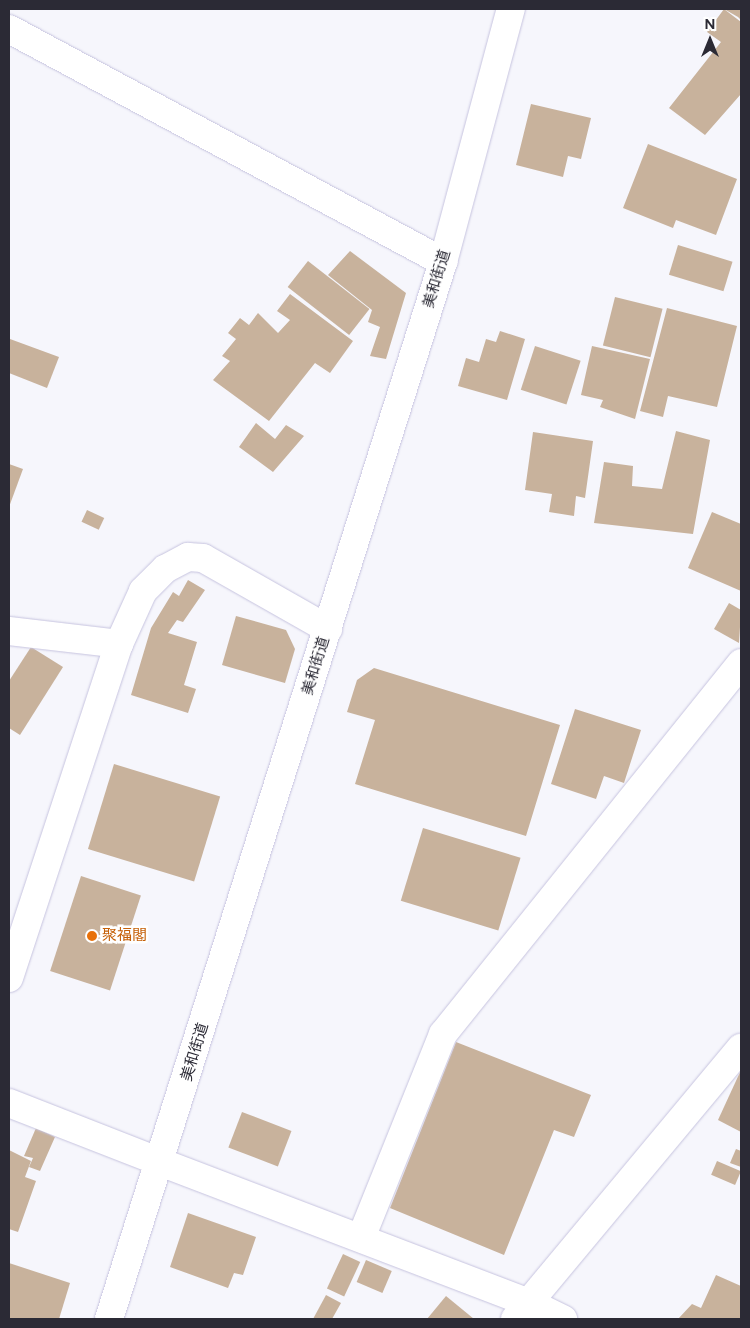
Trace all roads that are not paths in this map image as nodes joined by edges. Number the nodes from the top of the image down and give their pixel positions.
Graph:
1 (511, 9) edge
2 (9, 30) edge
3 (443, 262) junction
4 (328, 629) junction
5 (9, 631) edge
6 (119, 644) junction
7 (741, 662) edge
8 (9, 978) edge
9 (741, 1048) edge
10 (9, 1103) edge
11 (160, 1162) junction
12 (361, 1238) junction
13 (523, 1311) edge
14 (109, 1319) edge
15 (563, 1319) edge

1 - 3 street, 美和街道
2 - 3 street
3 - 4 street, 美和街道
4 - 6 street
4 - 11 street, 美和街道
5 - 6 street
6 - 8 street
7 - 12 street
9 - 13 street
10 - 11 street
11 - 12 street
11 - 14 street, 美和街道
12 - 13 street
13 - 15 street

